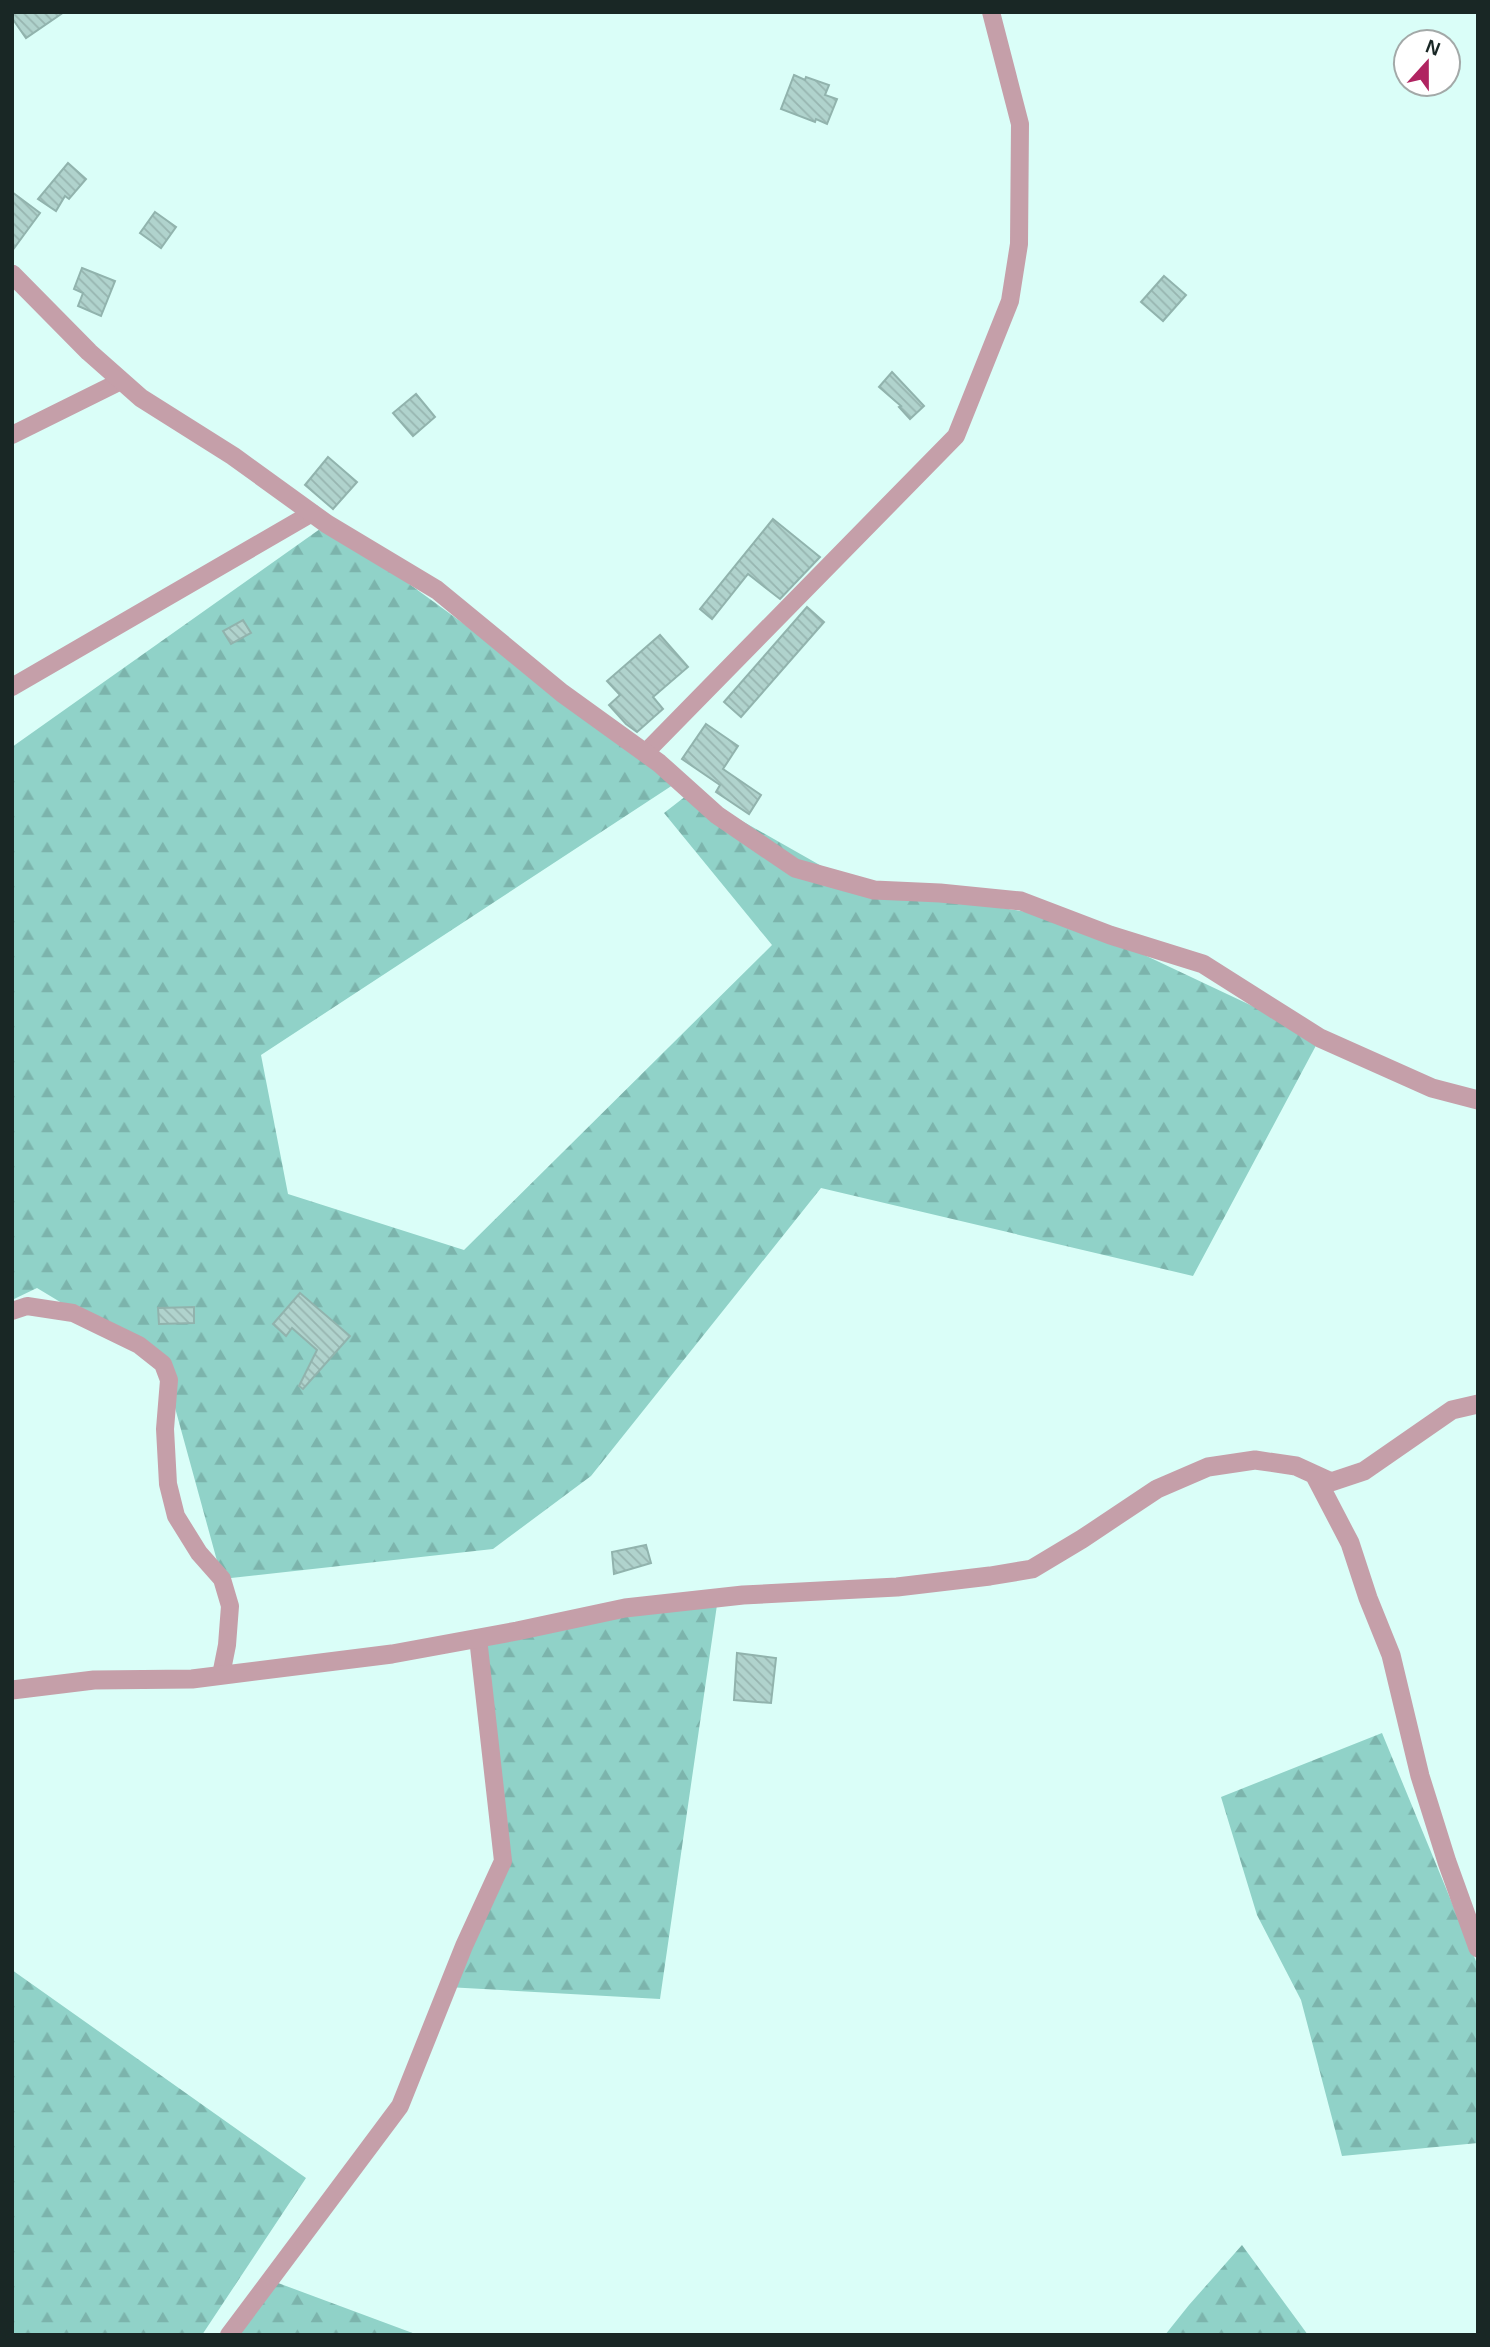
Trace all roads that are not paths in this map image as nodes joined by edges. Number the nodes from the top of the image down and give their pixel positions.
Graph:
1 (991, 12) edge
2 (12, 274) edge
3 (121, 380) junction
4 (12, 435) edge
5 (312, 513) junction
6 (12, 687) edge
7 (645, 753) junction
8 (1478, 1100) edge
9 (12, 1311) edge
10 (1478, 1404) edge
11 (1314, 1474) junction
12 (478, 1638) junction
13 (221, 1675) junction
14 (12, 1690) edge
15 (1478, 1948) edge
16 (229, 2335) edge

1 - 7 street
2 - 3 street
3 - 4 street
3 - 5 street
5 - 6 street
5 - 7 street
7 - 8 street
9 - 13 street
10 - 11 street
11 - 12 street
11 - 15 street
12 - 13 street
12 - 16 street
13 - 14 street

